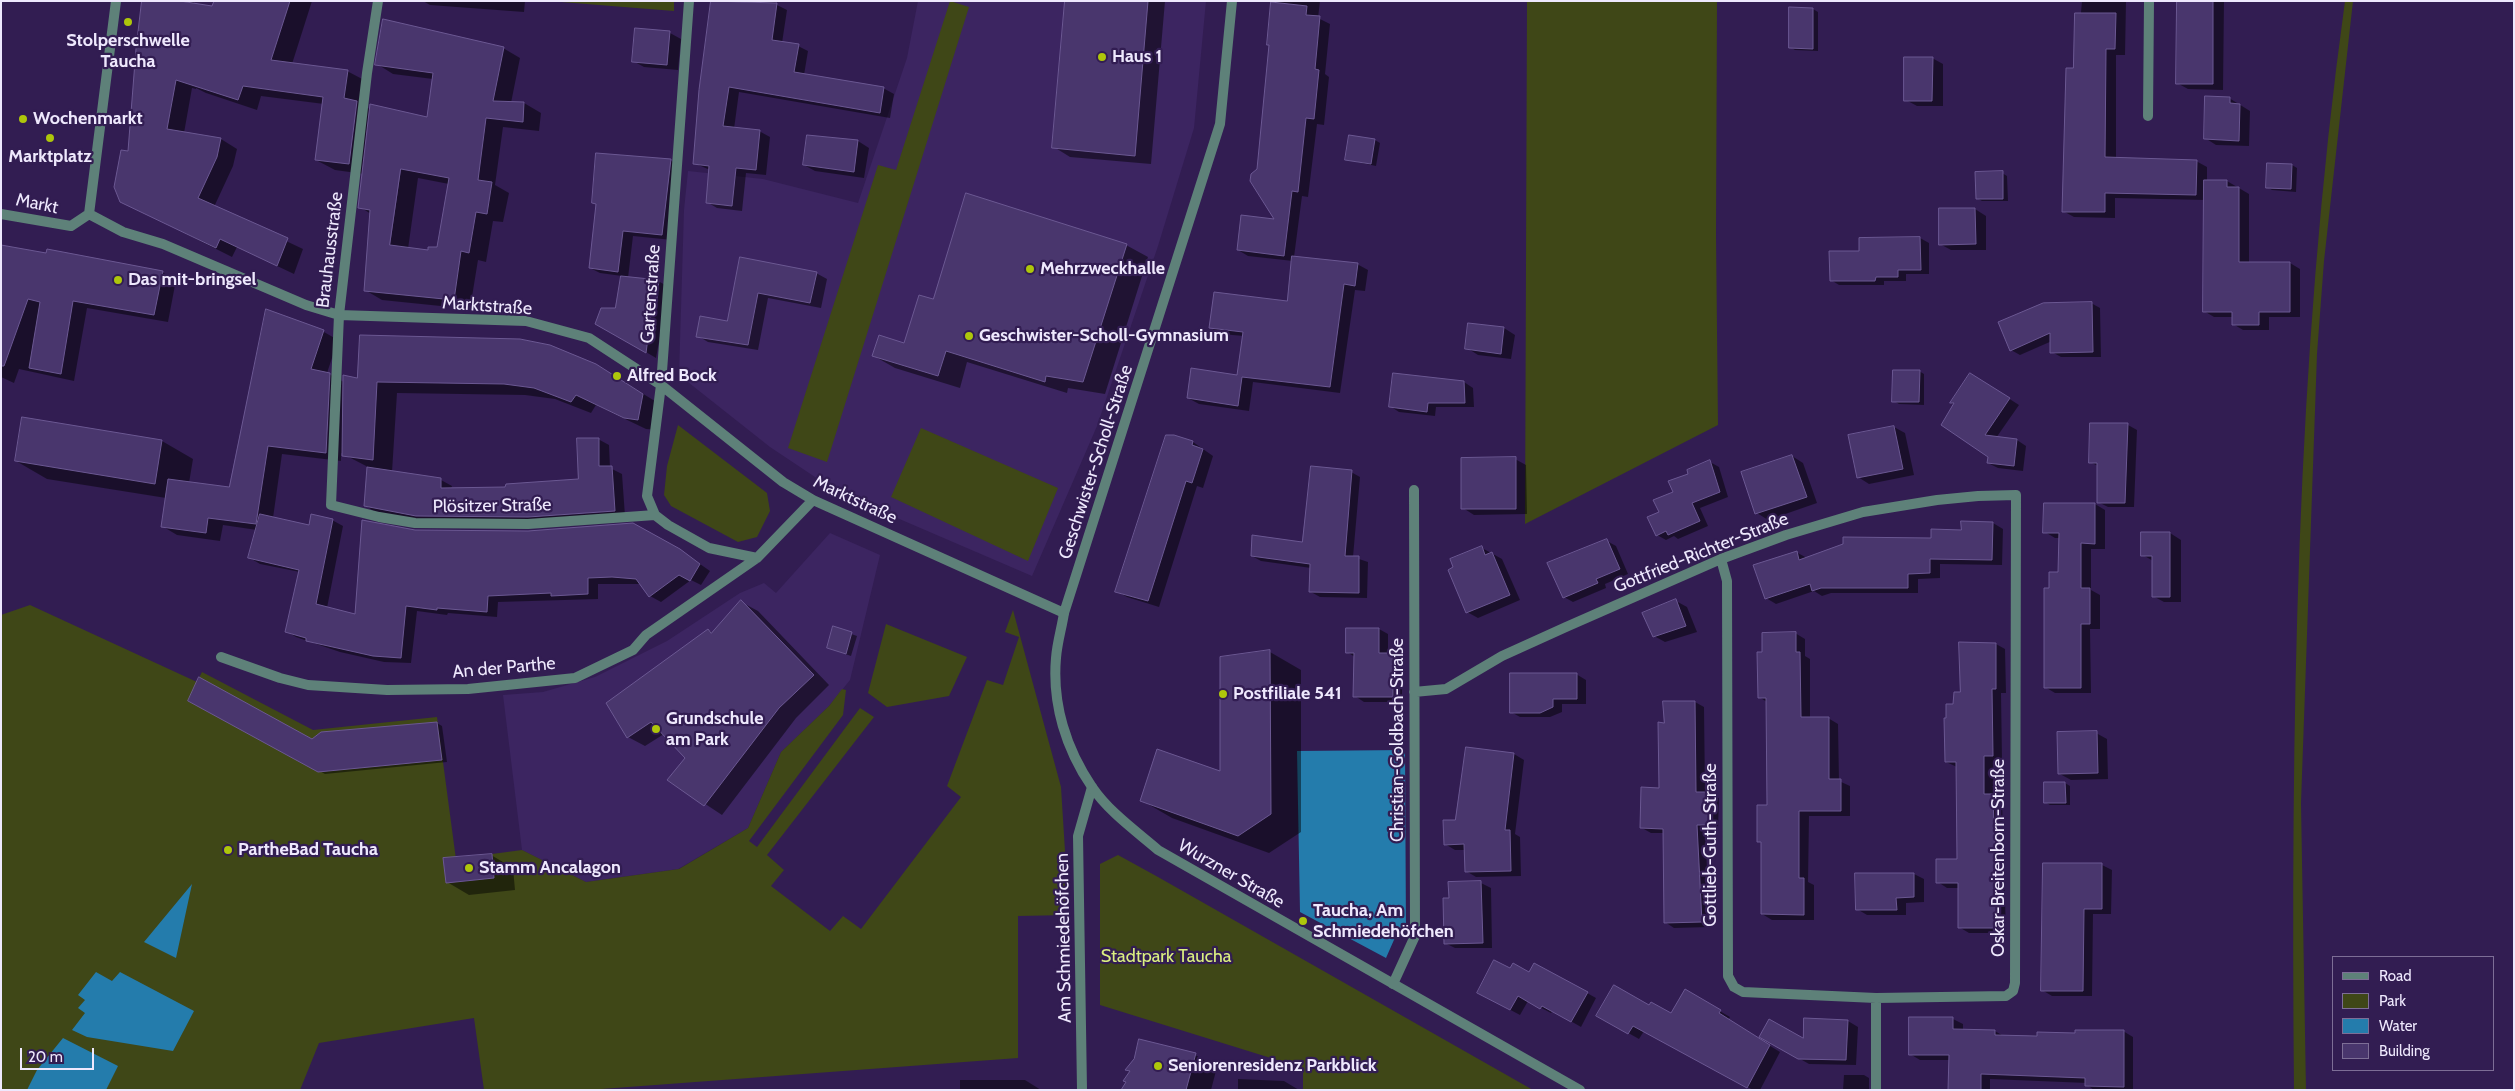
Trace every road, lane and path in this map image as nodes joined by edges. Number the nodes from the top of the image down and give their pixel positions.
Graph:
1 (116, 1) edge
2 (378, 1) edge
3 (689, 1) edge
4 (1232, 1) edge
5 (2149, 1) edge
6 (2148, 116) dead end
7 (1, 214) edge
8 (88, 214) junction
9 (339, 316) junction
10 (660, 385) junction
11 (1414, 490) dead end
12 (2016, 496) joint
13 (813, 500) junction
14 (331, 505) joint
15 (655, 515) junction
16 (758, 558) junction
17 (1721, 559) junction
18 (1064, 613) junction
19 (221, 657) dead end
20 (1414, 692) junction
21 (1092, 787) junction
22 (1393, 984) junction
23 (1876, 998) junction
24 (1082, 1090) edge
25 (1580, 1090) edge
26 (1876, 1090) edge

1 - 8 street
2 - 9 street, Brauhausstraße
3 - 10 street, Gartenstraße
4 - 18 street, Geschwister-Scholl-Straße
5 - 6 street
7 - 8 street, Markt
8 - 9 street, Marktstraße
9 - 10 street, Marktstraße
9 - 14 street, Brauhausstraße
10 - 13 street, Marktstraße
10 - 15 street, Gartenstraße
11 - 20 street, Christian-Goldbach-Straße
12 - 17 street, Gottfried-Richter-Straße
12 - 23 street, Oskar-Breitenborn-Straße
13 - 16 street
13 - 18 street, Marktstraße
14 - 15 street, Plösitzer Straße
15 - 16 street
16 - 19 street, An der Parthe
17 - 20 street, Gottfried-Richter-Straße
17 - 23 street, Gottlieb-Guth-Straße
18 - 21 street, Wurzner Straße
20 - 22 street, Christian-Goldbach-Straße
21 - 22 street, Wurzner Straße
21 - 24 street, Am Schmiedehöfchen
22 - 25 street, Wurzner Straße
23 - 26 street

